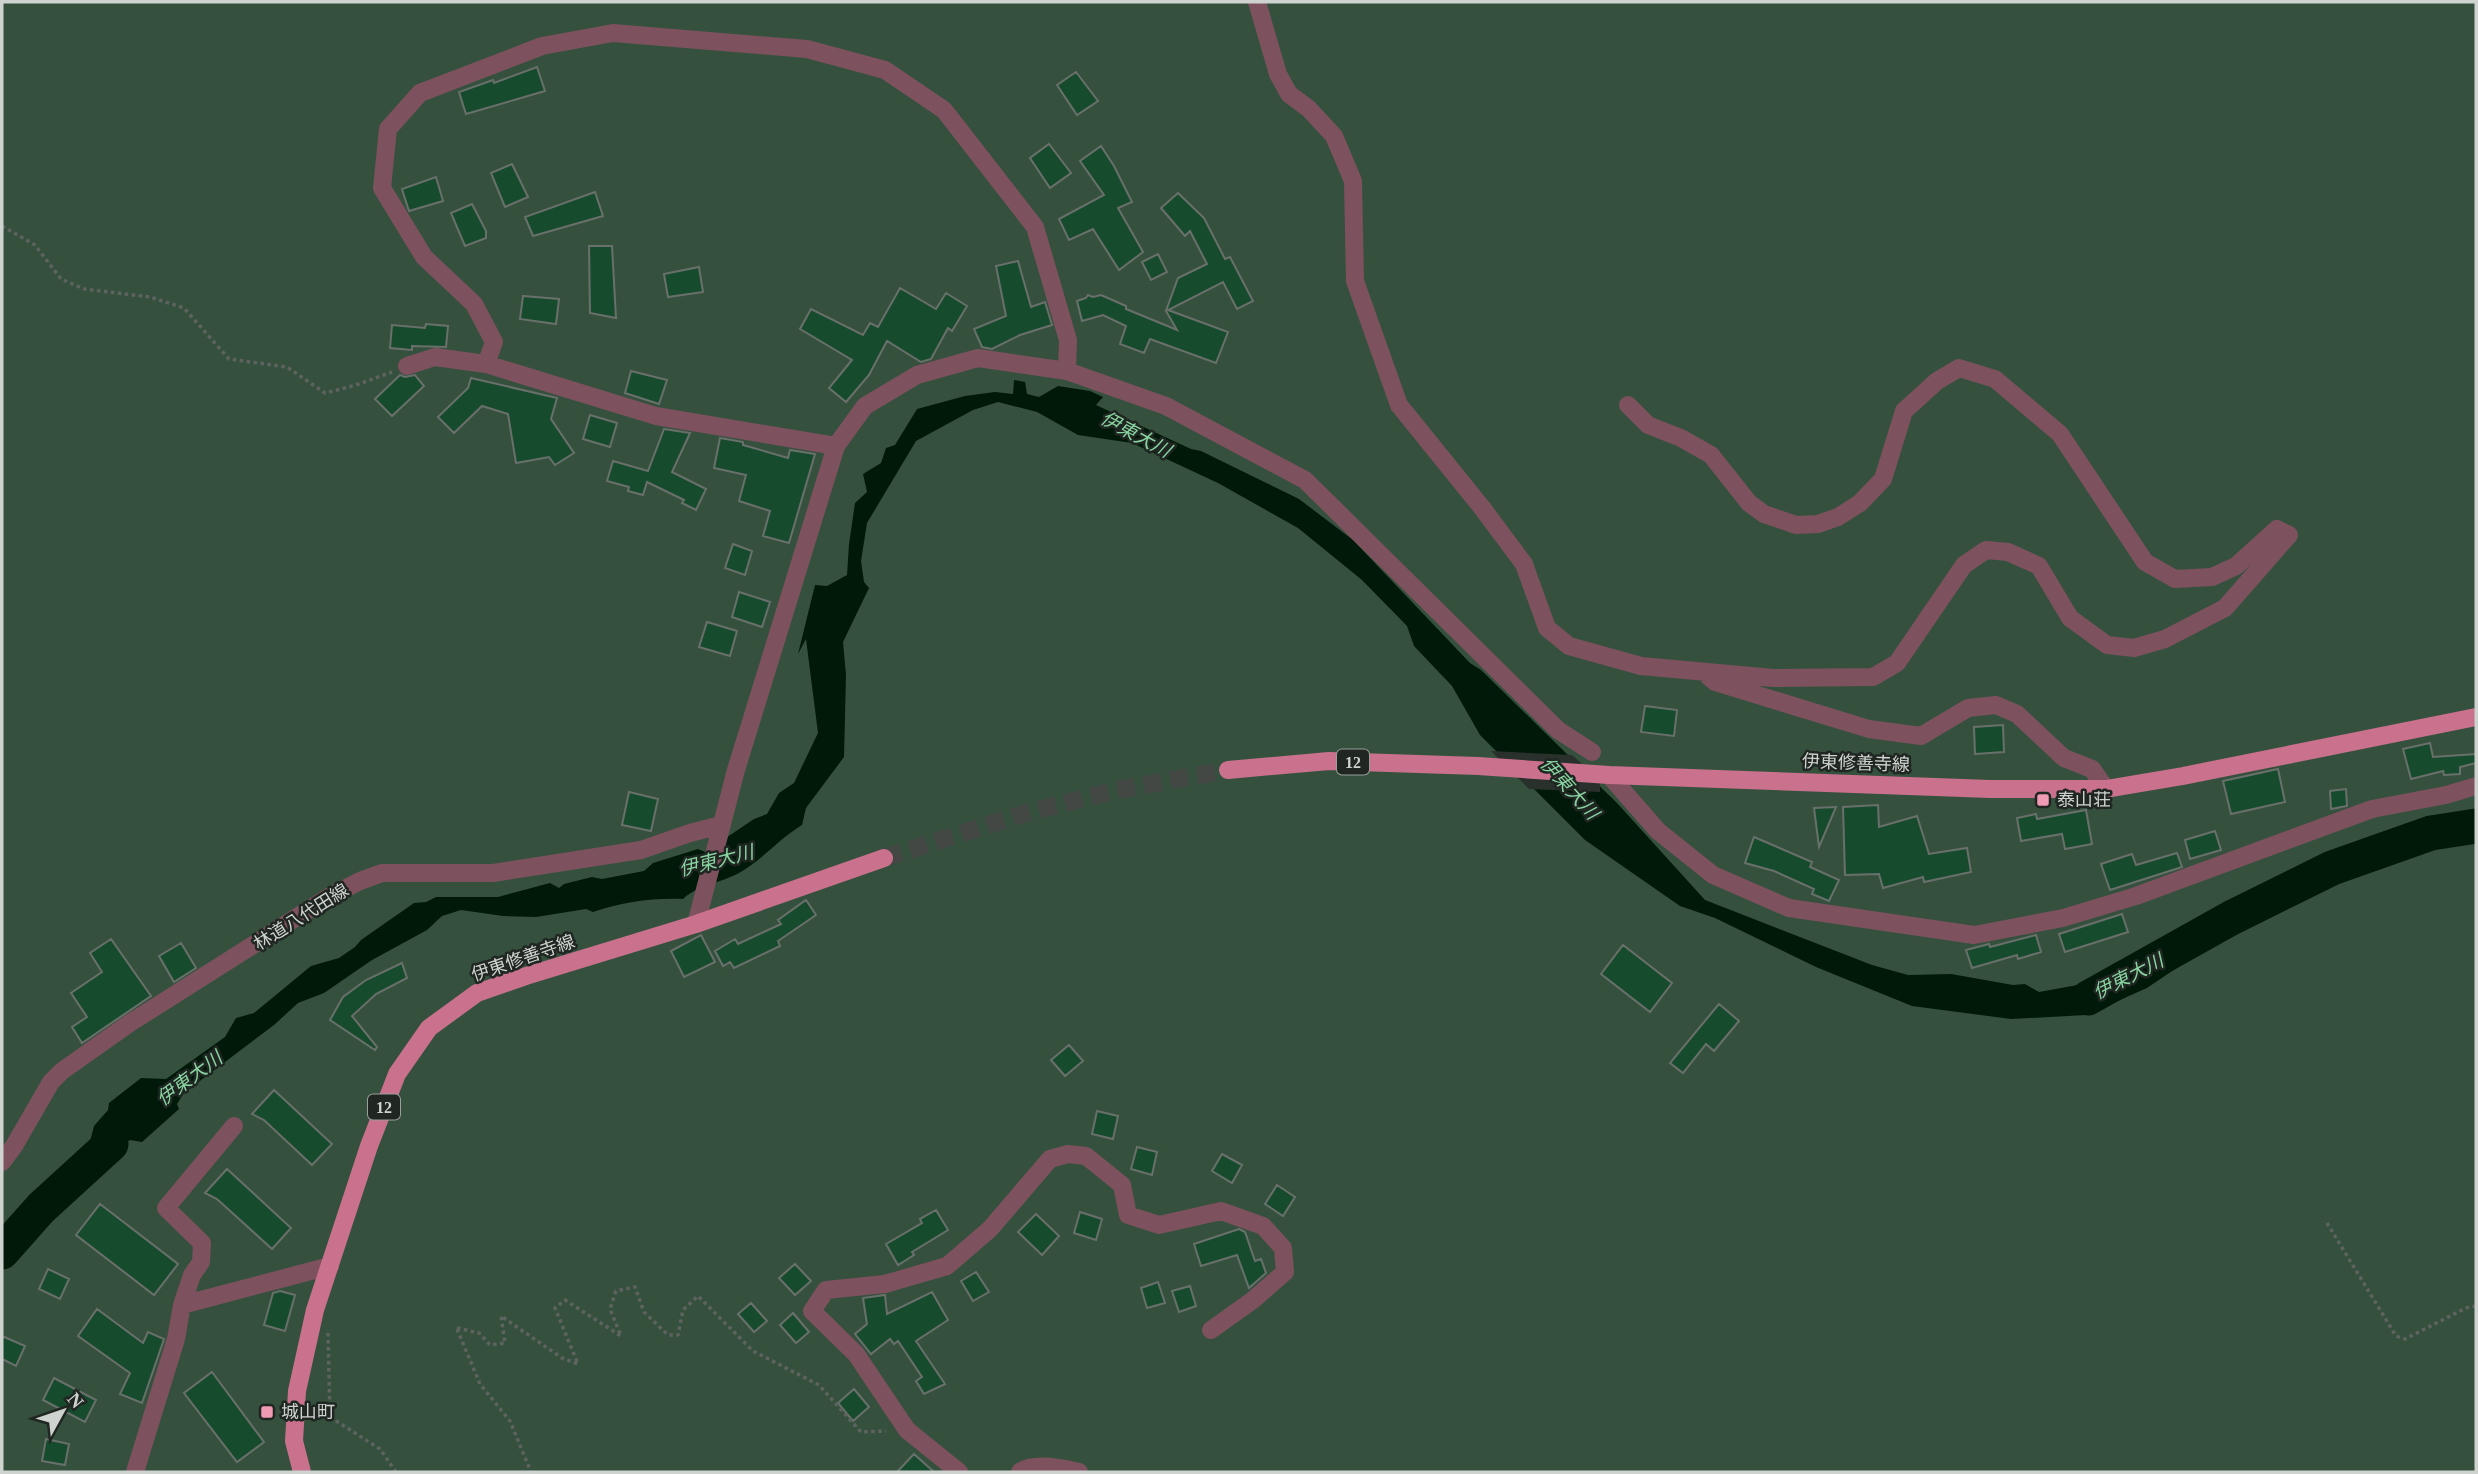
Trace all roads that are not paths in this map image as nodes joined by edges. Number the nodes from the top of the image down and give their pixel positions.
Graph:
1 (1257, 2) edge
2 (486, 363) junction
3 (407, 366) road end
4 (1067, 370) junction
5 (1628, 405) dead end
6 (836, 446) junction
7 (1699, 670) junction
8 (2476, 717) edge
9 (1592, 752) dead end
10 (1228, 770) tunnel mouth
11 (1609, 775) junction
12 (2476, 786) edge
13 (2106, 789) junction
14 (721, 825) junction
15 (884, 858) tunnel mouth
16 (696, 924) junction
17 (234, 1126) dead end
18 (2, 1162) edge
19 (330, 1266) junction
20 (182, 1305) junction
21 (1211, 1330) dead end
22 (135, 1472) edge
23 (302, 1472) edge
24 (959, 1472) edge
25 (1020, 1472) edge
26 (1079, 1472) edge

1 - 7 street
2 - 3 street
2 - 4 street
2 - 6 street
4 - 6 street
4 - 9 street
5 - 7 street
6 - 14 street
7 - 13 street
8 - 13 main road, 伊東修善寺線 / 12
10 - 11 main road, 伊東修善寺線 / 12
11 - 12 street
11 - 13 main road, 伊東修善寺線 / 12
14 - 16 street
14 - 18 street, 林道八代田線
15 - 16 main road, 伊東修善寺線 / 12
16 - 19 main road, 伊東修善寺線 / 12
17 - 20 street
19 - 20 street
19 - 23 main road, 伊東修善寺線 / 12
20 - 22 street
21 - 24 street
25 - 26 street

